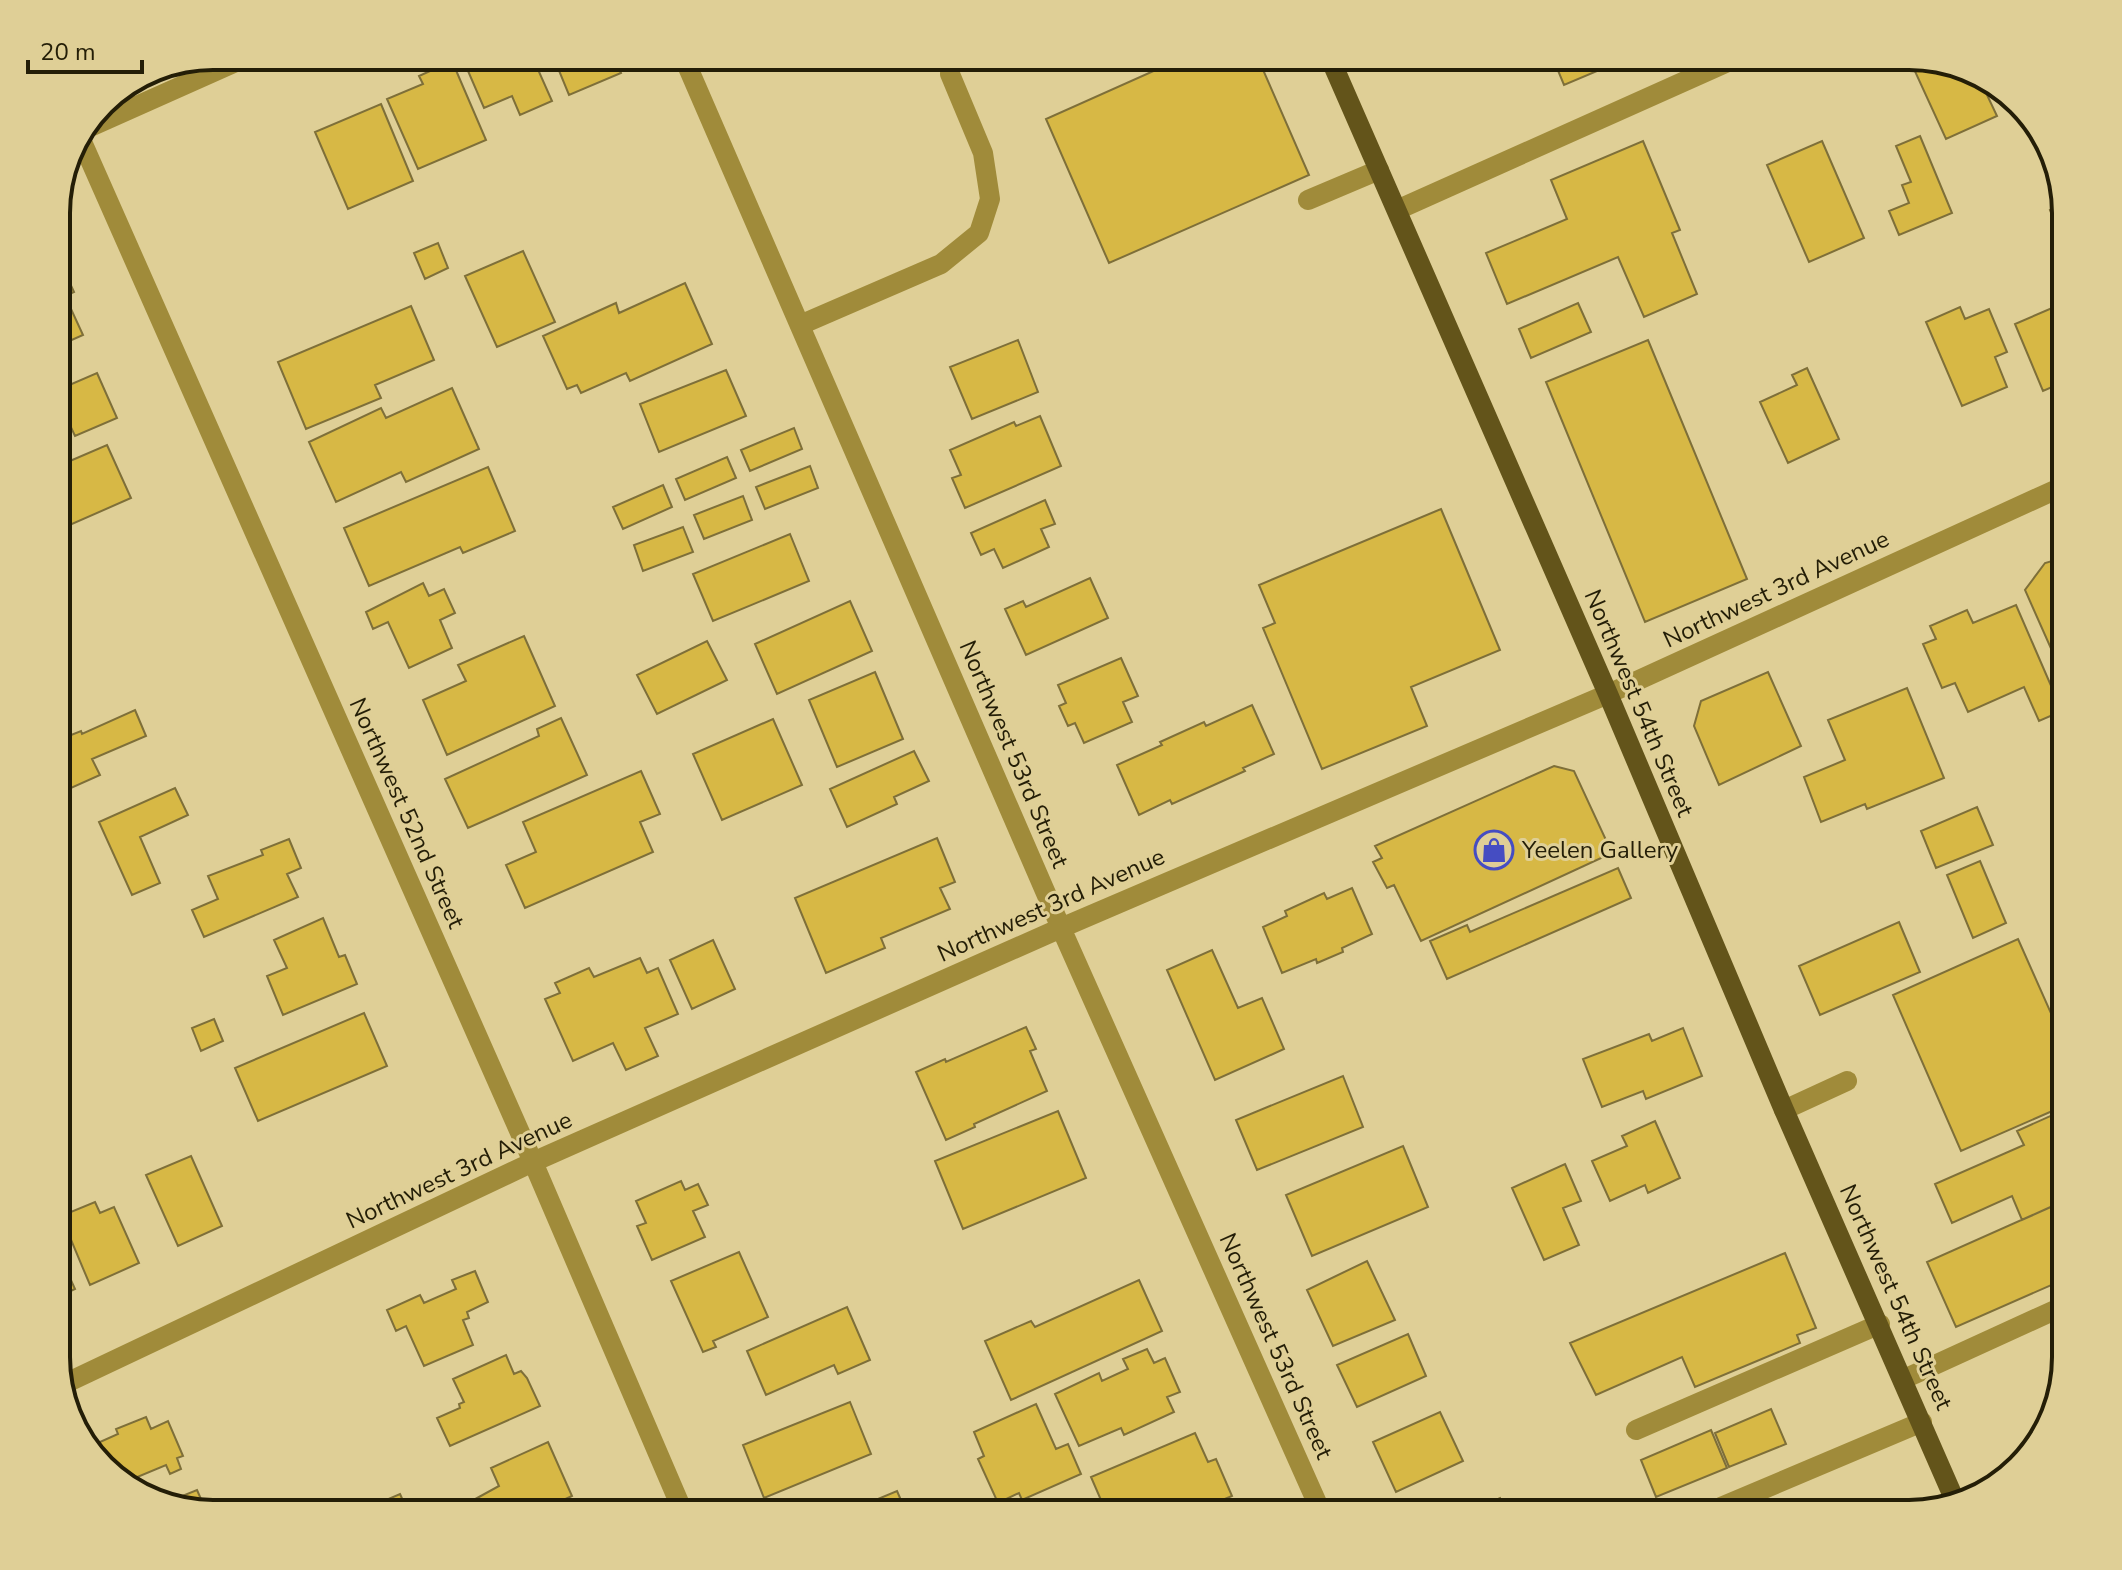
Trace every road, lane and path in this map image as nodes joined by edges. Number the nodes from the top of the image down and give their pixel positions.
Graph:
1 (218, 70) edge
2 (689, 70) edge
3 (950, 70) edge
4 (1335, 70) edge
5 (1710, 70) edge
6 (104, 121) edge
7 (85, 149) edge
8 (1379, 170) junction
9 (1308, 200) dead end
10 (1397, 210) junction
11 (800, 325) junction
12 (2052, 491) edge
13 (1608, 694) junction
14 (1061, 928) junction
15 (1847, 1081) dead end
16 (1784, 1110) junction
17 (533, 1162) junction
18 (2052, 1311) edge
19 (1880, 1324) junction
20 (1904, 1379) junction
21 (72, 1380) edge
22 (1922, 1422) junction
23 (1636, 1430) dead end
24 (1952, 1493) edge
25 (678, 1500) edge
26 (1316, 1500) edge
27 (1738, 1500) edge

1 - 6 street
2 - 11 street, Northwest 53rd Street
3 - 11 street
4 - 8 main road, Northwest 54th Street
5 - 10 street
7 - 17 street, Northwest 52nd Street
8 - 9 street
8 - 10 main road, Northwest 54th Street
10 - 13 main road, Northwest 54th Street
11 - 14 street, Northwest 53rd Street
12 - 13 street, Northwest 3rd Avenue
13 - 14 street, Northwest 3rd Avenue
13 - 16 main road, Northwest 54th Street
14 - 17 street, Northwest 3rd Avenue
14 - 26 street, Northwest 53rd Street
15 - 16 street
16 - 19 main road, Northwest 54th Street
17 - 21 street, Northwest 3rd Avenue
17 - 25 street, Northwest 52nd Street
18 - 20 street
19 - 20 main road, Northwest 54th Street
19 - 23 street
20 - 22 main road, Northwest 54th Street
22 - 24 main road, Northwest 54th Street
22 - 27 street

